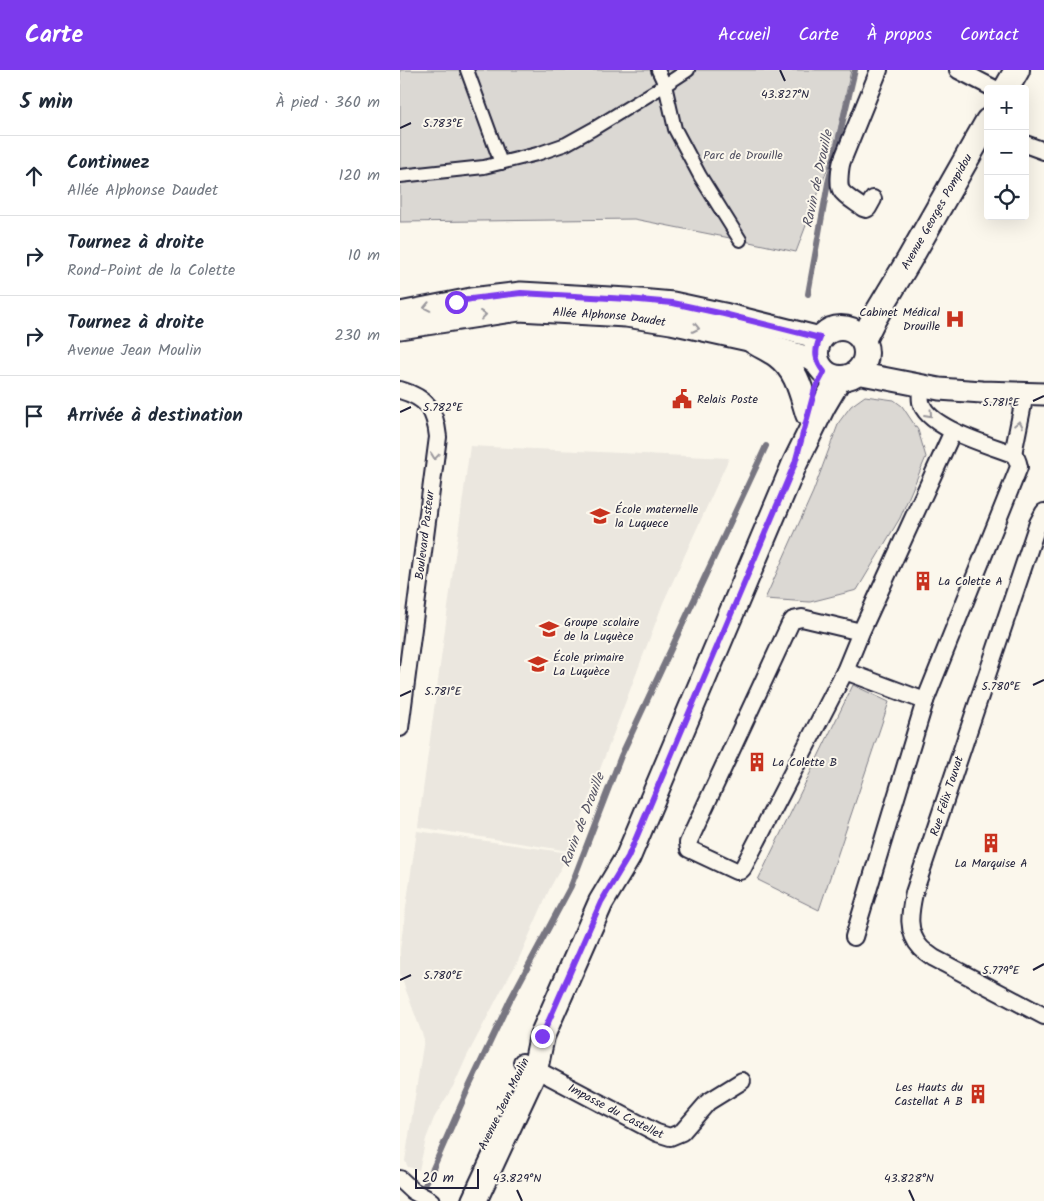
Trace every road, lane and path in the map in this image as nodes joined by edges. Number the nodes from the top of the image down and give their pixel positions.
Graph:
1 (467, 70) edge
2 (658, 70) edge
3 (688, 70) edge
4 (878, 70) edge
5 (958, 70) edge
6 (1017, 70) edge
7 (665, 85) junction
8 (987, 85) edge
9 (1008, 85) edge
10 (984, 129) edge
11 (1029, 145) edge
12 (1044, 151) edge
13 (501, 163) junction
14 (400, 176) edge
15 (873, 199) dead end
16 (740, 240) dead end
17 (400, 312) edge
18 (400, 328) edge
19 (753, 341) junction
20 (840, 356) junction
21 (921, 386) junction
22 (400, 390) edge
23 (1035, 394) edge
24 (808, 414) junction
25 (953, 431) junction
26 (1013, 454) junction
27 (795, 463) junction
28 (1044, 512) edge
29 (861, 632) junction
30 (845, 671) junction
31 (926, 701) junction
32 (400, 728) edge
33 (854, 937) dead end
34 (1044, 1016) edge
35 (528, 1066) junction
36 (742, 1081) dead end
37 (404, 1183) edge
38 (468, 1199) edge
39 (431, 1201) edge

1 - 13 street
2 - 7 street
3 - 7 street
4 - 15 street
5 - 8 street
6 - 9 main road
7 - 13 street
7 - 16 street
10 - 20 main road, Avenue Georges Pompidou
11 - 12 street
13 - 14 street
20 -> 17 street, Allée Alphonse Daudet
18 -> 19 street, Allée Alphonse Daudet
19 - 20 street, Allée Alphonse Daudet
19 - 24 main road
20 - 21 street
20 - 24 main road, Avenue Jean Moulin
20 - 27 main road, Avenue Jean Moulin
21 - 23 street
21 -> 25 street
22 -> 32 street, Boulevard Pasteur
26 -> 23 street
24 - 27 main road, Avenue Jean Moulin
25 - 26 street
25 - 29 street
26 - 31 street
27 - 35 main road, Avenue Jean Moulin
28 - 34 street, Rue Félix Touvat
29 - 30 street
29 - 30 street
30 - 31 street
31 - 33 street
35 - 36 street, Impasse du Castellet
35 - 38 main road, Avenue Jean Moulin
37 - 39 street

